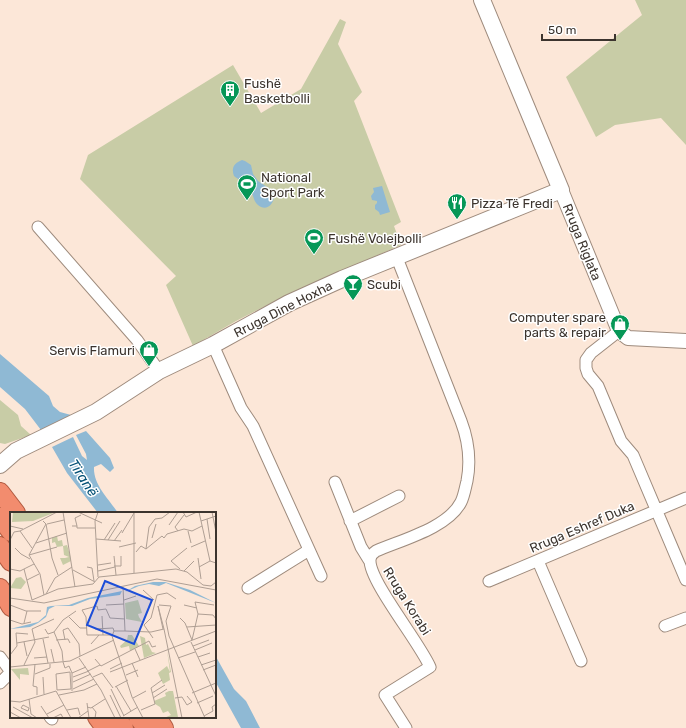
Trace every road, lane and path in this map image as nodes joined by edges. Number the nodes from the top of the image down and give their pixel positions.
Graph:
1 (482, 0) edge
2 (560, 190) junction
3 (38, 227) dead end
4 (397, 258) junction
5 (618, 330) junction
6 (685, 342) edge
7 (212, 345) junction
8 (159, 371) junction
9 (23, 448) junction
10 (0, 452) edge
11 (0, 465) edge
12 (334, 482) dead end
13 (0, 492) edge
14 (399, 496) dead end
15 (686, 498) edge
16 (656, 510) junction
17 (15, 512) edge
18 (0, 517) edge
19 (350, 521) junction
20 (10, 531) edge
21 (0, 546) edge
22 (309, 550) junction
23 (10, 560) edge
24 (369, 560) junction
25 (538, 561) junction
26 (321, 576) dead end
27 (686, 580) edge
28 (489, 581) dead end
29 (0, 588) edge
30 (248, 588) dead end
31 (10, 605) edge
32 (686, 618) edge
33 (665, 626) dead end
34 (0, 657) edge
35 (581, 661) dead end
36 (10, 671) edge
37 (10, 673) edge
38 (0, 683) edge
39 (97, 718) edge
40 (117, 718) edge
41 (139, 718) edge
42 (158, 718) edge
43 (105, 728) edge
44 (124, 728) edge
45 (146, 728) edge
46 (164, 728) edge
47 (406, 728) edge

1 - 2 main road, Rruga Riglata
2 - 4 main road, Rruga Dine Hoxha
2 - 5 street, Rruga Riglata
3 - 8 street
4 - 7 main road, Rruga Dine Hoxha
4 - 24 street, Rruga Korabi
5 - 6 street
5 - 16 street
7 - 8 main road, Rruga Dine Hoxha
7 - 22 street
8 - 9 main road, Rruga Dine Hoxha
9 - 10 main road, Rruga Dine Hoxha
9 - 11 main road, Rruga Dine Hoxha
12 - 19 street
13 - 17 highway
14 - 19 street
15 - 16 street, Rruga Eshref Duka
16 - 25 street, Rruga Eshref Duka
16 - 27 street
18 - 20 highway
19 - 24 street
21 - 23 highway
22 - 26 street
22 - 30 street
24 - 47 street, Rruga Korabi
25 - 28 street, Rruga Eshref Duka
25 - 35 street
29 - 31 highway
32 - 33 street
34 - 36 street
37 - 38 street
39 - 43 highway
40 - 44 highway
41 - 45 highway
42 - 46 highway

